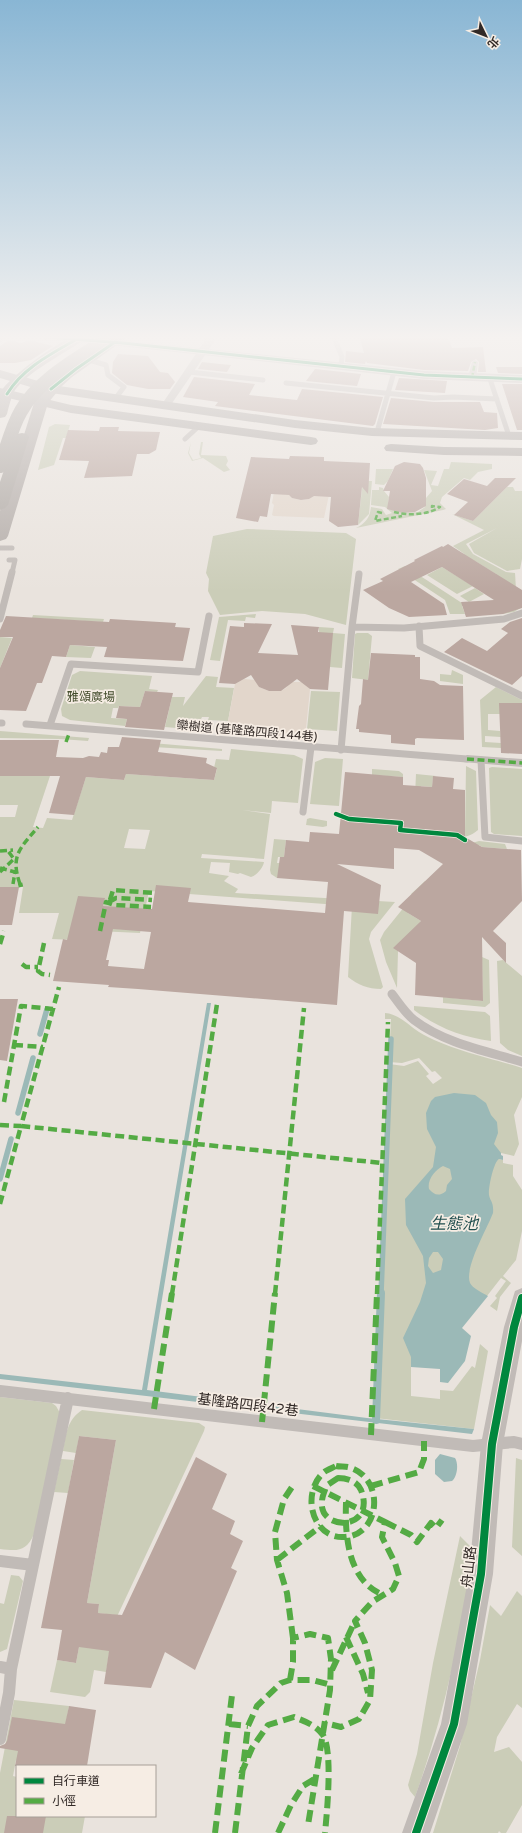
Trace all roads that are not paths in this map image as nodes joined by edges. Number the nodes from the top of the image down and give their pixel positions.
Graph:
1 (17, 421) edge
2 (25, 421) edge
3 (29, 421) edge
4 (33, 421) edge
5 (152, 421) edge
6 (203, 421) edge
7 (221, 421) edge
8 (270, 421) edge
9 (378, 421) edge
10 (508, 421) edge
11 (198, 427) junction
12 (374, 432) junction
13 (22, 438) junction
14 (518, 438) edge
15 (185, 439) dead end
16 (416, 440) junction
17 (326, 442) dead end
18 (446, 445) junction
19 (522, 445) edge
20 (375, 447) dead end
21 (390, 448) junction
22 (522, 452) edge
23 (0, 466) edge
24 (0, 505) edge
25 (0, 536) edge
26 (0, 548) edge
27 (12, 548) dead end
28 (9, 560) dead end
29 (359, 574) dead end
30 (522, 613) edge
31 (210, 616) dead end
32 (0, 620) edge
33 (419, 626) junction
34 (352, 627) junction
35 (522, 696) edge
36 (26, 724) dead end
37 (50, 725) junction
38 (310, 748) junction
39 (341, 750) junction
40 (467, 759) joint
41 (481, 760) junction
42 (522, 763) edge
43 (303, 812) dead end
44 (522, 841) edge
45 (392, 994) dead end
46 (522, 1062) edge
47 (522, 1298) edge
48 (0, 1391) edge
49 (68, 1398) junction
50 (492, 1444) junction
51 (522, 1444) edge
52 (0, 1561) edge
53 (33, 1565) junction
54 (5, 1668) edge
55 (0, 1739) edge
56 (416, 1833) edge

1 - 23 highway, bridge
2 - 13 highway
3 - 13 highway
4 - 25 main road
5 - 11 main road
6 - 18 main road
7 - 16 main road
8 - 12 main road
9 - 12 lane
10 - 14 lane
11 - 15 lane
11 - 17 main road
12 - 14 main road
12 - 16 main road
13 - 24 highway
14 - 16 main road
18 - 19 main road
18 - 21 main road
20 - 21 main road
21 - 22 main road
26 - 27 lane
28 - 32 lane
29 - 34 lane
30 - 33 lane
31 - 37 lane
33 - 34 lane
33 - 35 lane
34 - 39 lane
36 - 37 lane, 欒樹道 (基隆路四段144巷)
37 - 38 lane, 欒樹道 (基隆路四段144巷)
38 - 39 lane, 欒樹道 (基隆路四段144巷)
38 - 43 lane
39 - 40 lane, 欒樹道 (基隆路四段144巷)
40 - 41 street
41 - 42 street
41 - 44 lane
45 - 46 lane
47 - 50 street, 舟山路
48 - 49 lane, 基隆路四段42巷
49 - 50 lane, 基隆路四段42巷
49 - 53 lane
50 - 51 lane, 基隆路四段42巷
50 - 56 street, 舟山路
52 - 53 lane
53 - 54 lane
54 - 55 lane

